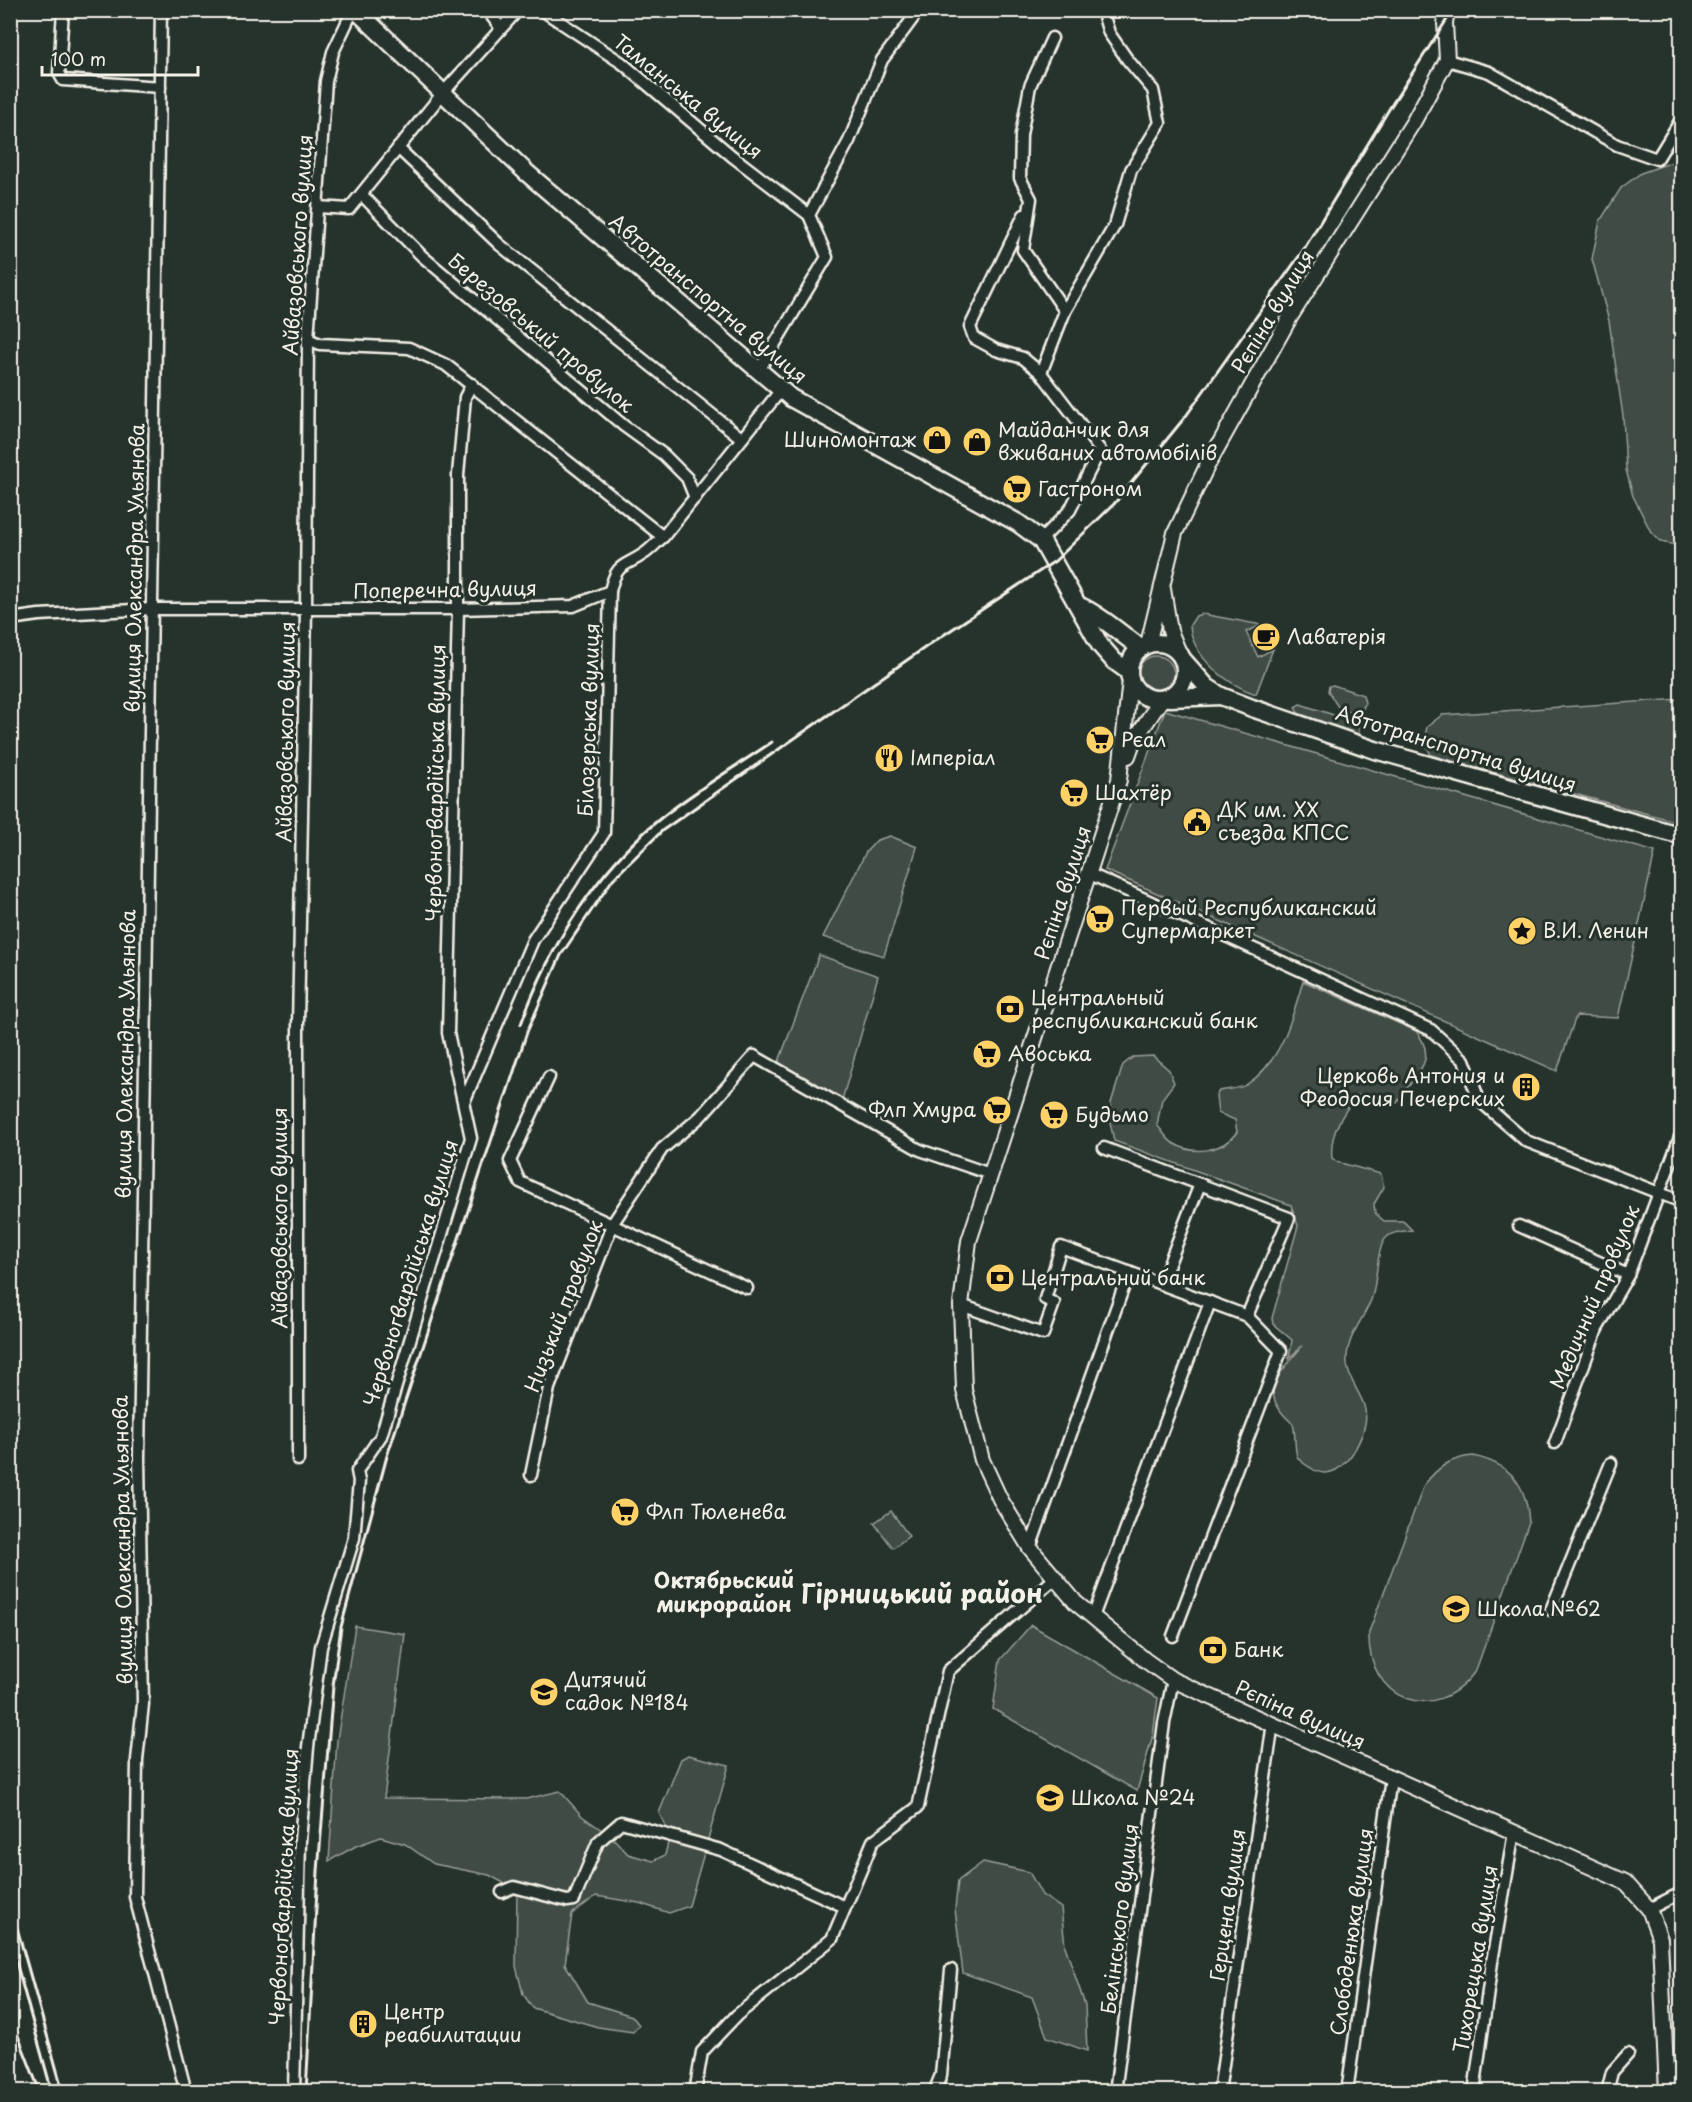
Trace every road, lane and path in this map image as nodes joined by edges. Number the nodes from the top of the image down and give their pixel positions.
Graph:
1 (63, 10) edge
2 (161, 10) edge
3 (354, 10) edge
4 (487, 10) edge
5 (518, 10) edge
6 (542, 10) edge
7 (1102, 10) edge
8 (1447, 10) edge
9 (917, 12) edge
10 (500, 27) junction
11 (1052, 38) dead end
12 (1447, 60) junction
13 (160, 87) junction
14 (442, 94) junction
15 (1682, 118) edge
16 (398, 148) junction
17 (362, 195) junction
18 (1031, 199) junction
19 (318, 207) junction
20 (809, 215) junction
21 (1065, 311) junction
22 (308, 339) junction
23 (758, 372) junction
24 (1041, 373) junction
25 (472, 384) junction
26 (781, 390) junction
27 (741, 437) junction
28 (695, 498) junction
29 (663, 537) junction
30 (1041, 540) junction
31 (1163, 578) junction
32 (610, 591) junction
33 (1078, 606) junction
34 (152, 609) junction
35 (458, 609) junction
36 (306, 610) junction
37 (10, 619) edge
38 (1145, 646) junction
39 (1182, 657) junction
40 (1129, 676) junction
41 (1221, 696) junction
42 (1165, 699) junction
43 (1119, 780) junction
44 (1682, 836) edge
45 (1090, 874) junction
46 (549, 1077) dead end
47 (464, 1103) junction
48 (1682, 1132) edge
49 (1104, 1148) dead end
50 (990, 1174) junction
51 (1200, 1184) junction
52 (1658, 1193) junction
53 (1682, 1202) edge
54 (612, 1225) junction
55 (1519, 1226) dead end
56 (1129, 1272) junction
57 (1628, 1275) junction
58 (1161, 1284) junction
59 (747, 1287) dead end
60 (1210, 1302) junction
61 (961, 1305) junction
62 (1247, 1316) junction
63 (1556, 1443) dead end
64 (298, 1460) dead end
65 (1611, 1463) dead end
66 (531, 1475) dead end
67 (1030, 1548) junction
68 (1054, 1579) junction
69 (1551, 1610) dead end
70 (1093, 1617) junction
71 (1173, 1636) dead end
72 (1173, 1680) junction
73 (1273, 1723) junction
74 (1391, 1778) junction
75 (1514, 1832) junction
76 (502, 1892) dead end
77 (1680, 1892) edge
78 (845, 1907) junction
79 (1649, 1909) junction
80 (951, 1970) dead end
81 (1628, 2054) dead end
82 (186, 2091) edge
83 (294, 2091) edge
84 (695, 2091) edge
85 (934, 2091) edge
86 (1115, 2091) edge
87 (1218, 2091) edge
88 (1347, 2091) edge
89 (1474, 2091) edge
90 (1607, 2091) edge
91 (1667, 2091) edge

1 - 13 street
2 - 13 street, вулиця Олександра Ульянова
3 - 14 main road, Автотранспортна вулиця
3 - 19 street, Айвазовського вулиця
4 - 10 street
5 - 10 street
6 - 20 street, Таманська вулиця
7 - 21 street
8 - 12 street
9 - 20 street
10 - 14 street
11 - 18 street
12 - 15 street
12 - 31 street, Рєпіна вулиця
13 - 34 street, вулиця Олександра Ульянова
14 - 16 street
14 - 23 main road, Автотранспортна вулиця
16 - 17 street
16 - 27 street
17 - 19 street
17 - 28 street, Березовський провулок
18 - 21 street
18 - 24 street
19 - 22 street, Айвазовського вулиця
20 - 23 street
21 - 24 street
22 - 25 street
22 - 36 street, Айвазовського вулиця
23 - 26 main road, Автотранспортна вулиця
24 - 30 street
25 - 29 street
25 - 35 street, Червоногвардійська вулиця
26 - 27 street
26 - 30 main road, Автотранспортна вулиця
27 - 28 street
28 - 29 street
29 - 32 street
30 - 33 main road, Автотранспортна вулиця
31 - 38 street, Рєпіна вулиця
31 - 39 street
32 - 35 street, Поперечна вулиця
32 - 47 street, Білозерська вулиця
33 - 38 main road
33 - 40 main road, Автотранспортна вулиця
34 - 36 street, Поперечна вулиця
34 - 37 street, Поперечна вулиця
34 - 82 street, вулиця Олександра Ульянова
35 - 36 street, Поперечна вулиця
35 - 47 street, Червоногвардійська вулиця
36 - 64 street, Айвазовського вулиця
38 - 39 main road
38 - 40 main road
39 - 41 main road
39 - 42 main road
40 - 42 main road
40 - 43 street, Рєпіна вулиця
41 - 42 main road
41 - 44 main road, Автотранспортна вулиця
42 - 43 street
43 - 45 street, Рєпіна вулиця
45 - 50 street, Рєпіна вулиця
45 - 52 street
46 - 54 street
47 - 83 street, Червоногвардійська вулиця
48 - 52 street, Медичний провулок
49 - 51 street
50 - 54 street, Низький провулок
50 - 61 street, Рєпіна вулиця
51 - 58 street
51 - 62 street
52 - 53 street
52 - 57 street, Медичний провулок
54 - 59 street
54 - 66 street, Низький провулок
55 - 57 street
56 - 58 street
56 - 61 street
56 - 67 street
57 - 63 street, Медичний провулок
58 - 60 street
60 - 62 street
60 - 70 street
61 - 67 street, Рєпіна вулиця
62 - 71 street
65 - 69 street
67 - 68 street, Рєпіна вулиця
68 - 70 street, Рєпіна вулиця
68 - 78 street
70 - 72 street, Рєпіна вулиця
72 - 73 street, Рєпіна вулиця
72 - 86 street, Белінського вулиця
73 - 74 street, Рєпіна вулиця
73 - 87 street, Герцена вулиця
74 - 75 street, Рєпіна вулиця
74 - 88 street, Слободенюка вулиця
75 - 79 street, Рєпіна вулиця
75 - 89 street, Тихорецька вулиця
76 - 78 street
77 - 79 street
78 - 84 street
79 - 91 street, Рєпіна вулиця
80 - 85 street
81 - 90 street

